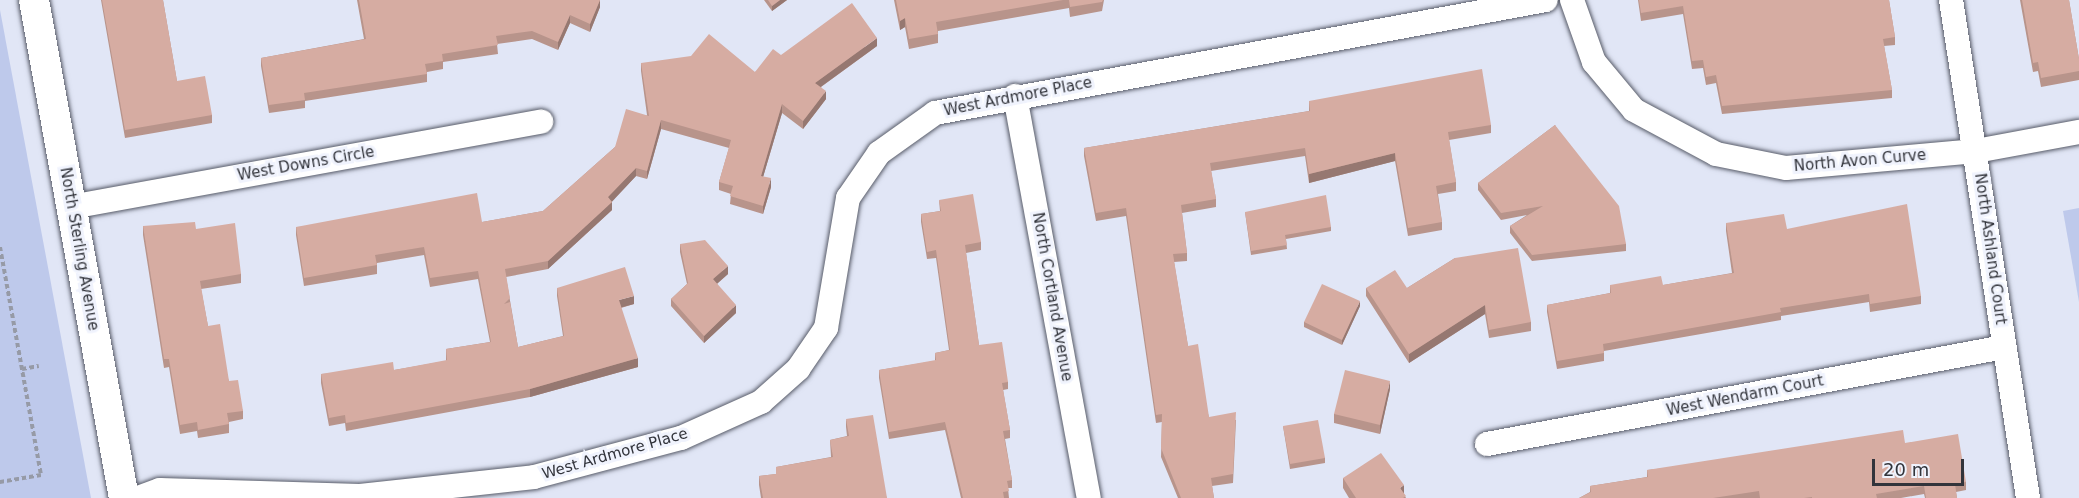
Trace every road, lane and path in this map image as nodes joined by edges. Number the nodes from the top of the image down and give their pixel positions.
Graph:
1 (34, 0) edge
2 (1546, 0) edge
3 (1572, 0) edge
4 (1951, 0) edge
5 (1015, 96) junction
6 (541, 122) dead end
7 (2079, 132) edge
8 (1976, 151) junction
9 (71, 207) junction
10 (0, 247) edge
11 (2004, 347) junction
12 (39, 366) dead end
13 (22, 369) junction
14 (1487, 444) dead end
15 (0, 482) edge
16 (124, 498) edge
17 (138, 498) edge
18 (1089, 498) edge
19 (2028, 498) edge

1 - 9 street, North Sterling Avenue
2 - 5 street, West Ardmore Place
3 - 8 street, North Avon Curve
4 - 8 street, North Ashland Court
5 - 17 street, West Ardmore Place
5 - 18 street, North Cortland Avenue
6 - 9 street, West Downs Circle
7 - 8 street, North Avon Curve
8 - 11 street, North Ashland Court
9 - 16 street, North Sterling Avenue
10 - 13 path
11 - 14 street, West Wendarm Court
11 - 19 street, North Ashland Court
12 - 13 path
13 - 15 path

